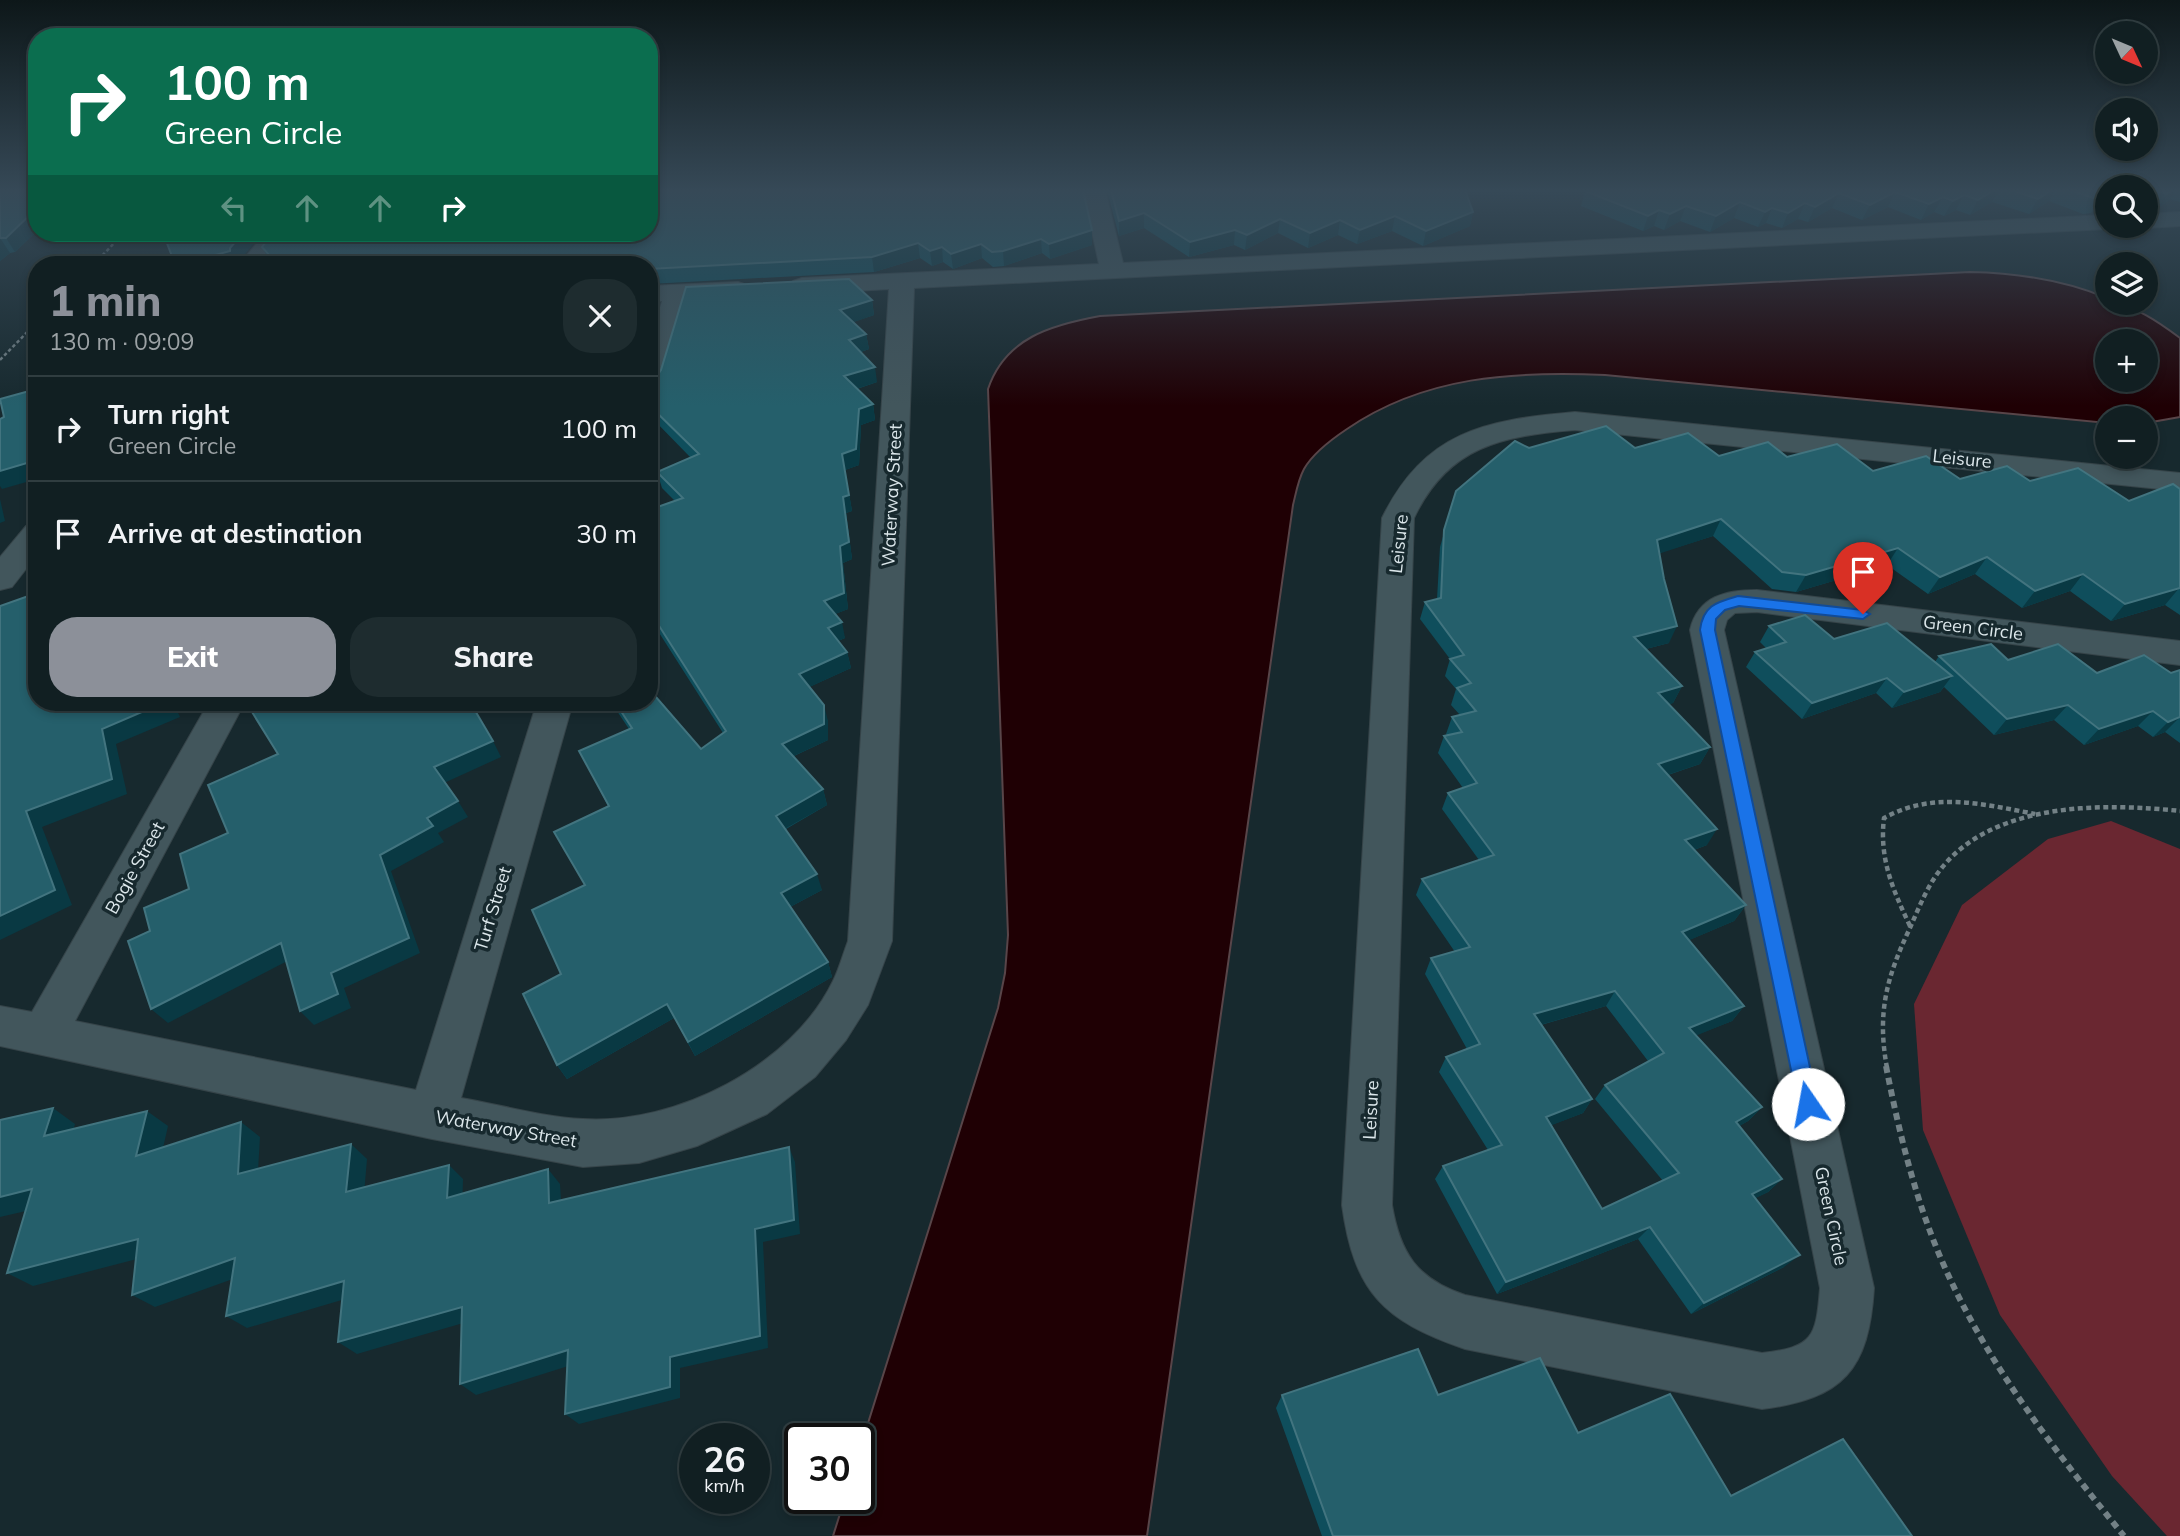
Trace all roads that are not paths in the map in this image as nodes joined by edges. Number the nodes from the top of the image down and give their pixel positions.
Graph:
1 (1111, 262) edge
2 (1302, 262) edge
3 (1113, 271) junction
4 (902, 281) junction
5 (783, 287) edge
6 (756, 289) edge
7 (677, 293) junction
8 (658, 294) edge
9 (658, 355) edge
10 (2180, 482) edge
11 (28, 544) edge
12 (0, 579) edge
13 (2180, 653) edge
14 (222, 711) edge
15 (552, 711) edge
16 (0, 1026) edge
17 (43, 1035) junction
18 (432, 1115) junction
19 (1381, 1264) joint

1 - 3 street
2 - 3 street
3 - 4 street
4 - 5 street
4 - 18 street, Waterway Street
6 - 7 street
7 - 8 street
7 - 9 street
10 - 19 street, Leisure
11 - 12 street
13 - 19 street, Green Circle
14 - 17 street, Bogie Street
15 - 18 street, Turf Street
16 - 17 street, Waterway Street
17 - 18 street, Waterway Street

